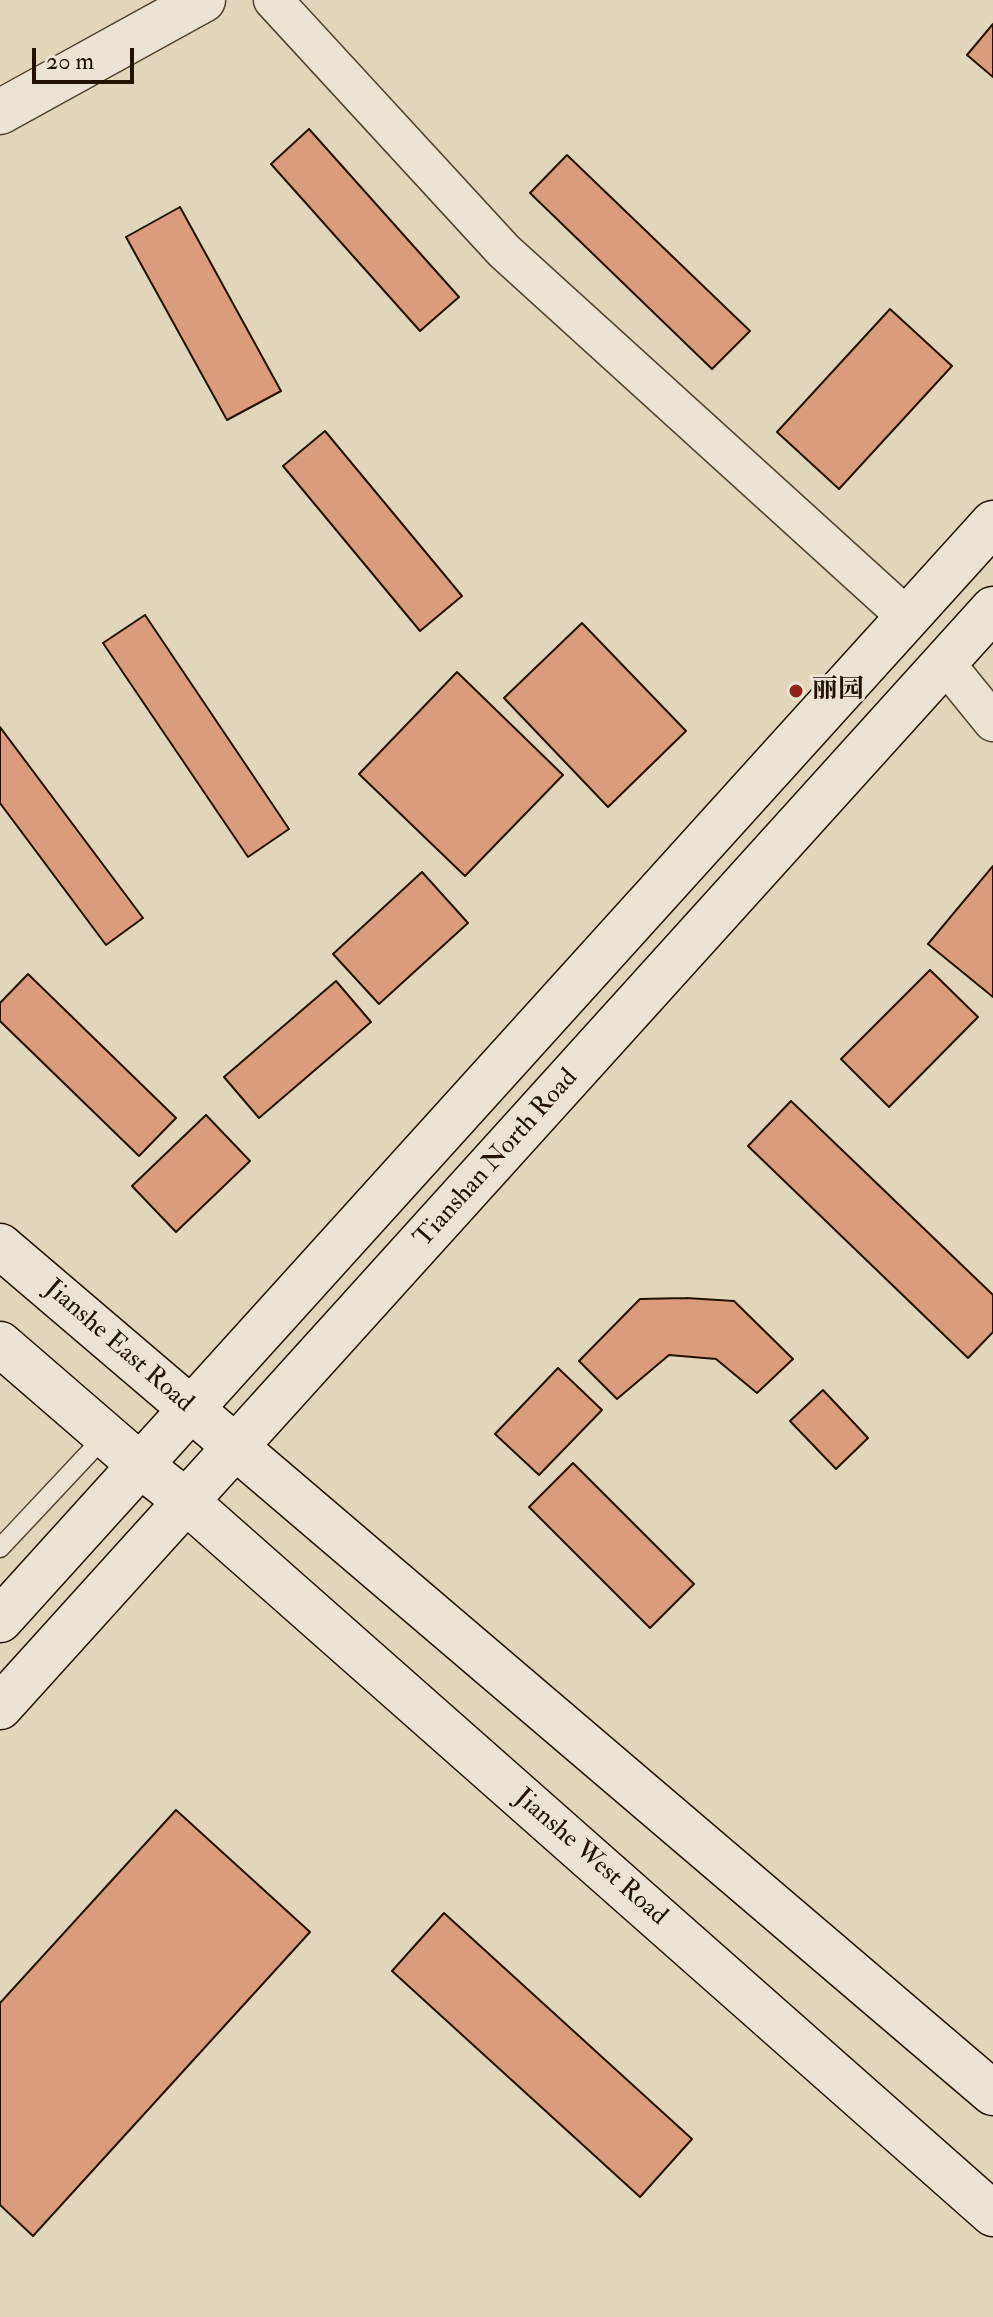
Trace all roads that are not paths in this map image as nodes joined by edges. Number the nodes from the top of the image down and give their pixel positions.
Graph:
1 (203, 0) edge
2 (273, 0) edge
3 (0, 112) edge
4 (993, 523) edge
5 (993, 609) edge
6 (908, 618) junction
7 (945, 663) junction
8 (993, 722) edge
9 (0, 1246) edge
10 (0, 1344) edge
11 (190, 1409) junction
12 (106, 1435) junction
13 (235, 1448) junction
14 (140, 1465) junction
15 (187, 1502) junction
16 (0, 1548) edge
17 (0, 1620) edge
18 (0, 1707) edge
19 (993, 2093) edge
20 (993, 2214) edge

1 - 3 main road
2 - 6 street
4 - 6 main road
5 - 7 main road, Tianshan North Road
6 - 11 main road
7 - 8 street
7 - 13 main road, Tianshan North Road
9 - 11 main road, Jianshe East Road
10 - 12 main road
11 - 13 main road, Jianshe East Road
11 - 14 main road
12 - 14 main road
12 - 16 lane
13 - 15 main road, Tianshan North Road
13 - 19 main road
14 - 15 main road
14 - 17 main road
15 - 18 main road, Tianshan North Road
15 - 20 main road, Jianshe West Road

